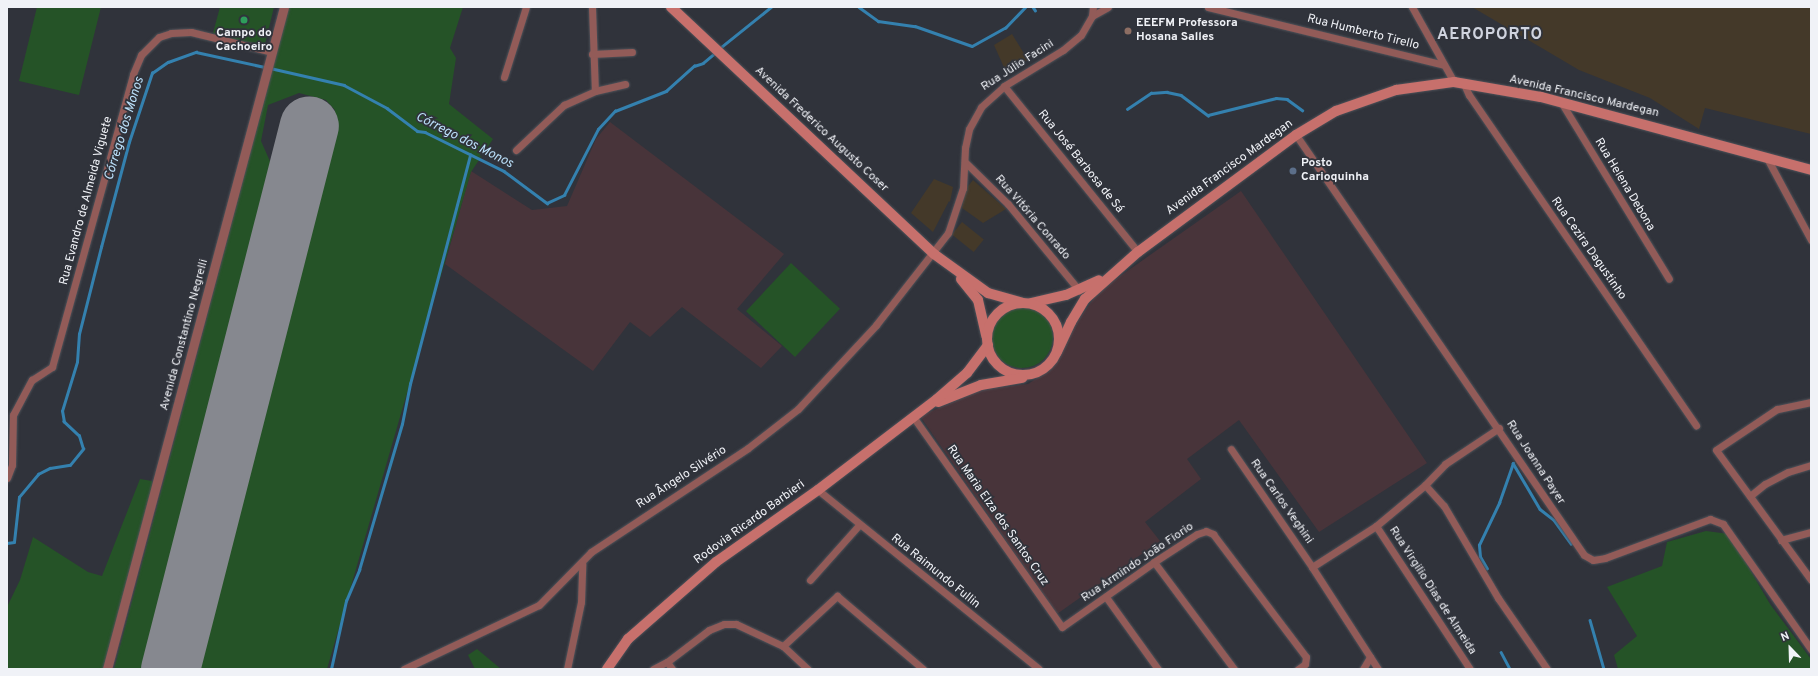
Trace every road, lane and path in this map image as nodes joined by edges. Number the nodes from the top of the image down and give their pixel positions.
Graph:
1 (284, 7) edge
2 (526, 7) edge
3 (592, 7) edge
4 (671, 7) edge
5 (1092, 7) edge
6 (1108, 7) edge
7 (1208, 7) edge
8 (1412, 7) edge
9 (1092, 16) junction
10 (632, 52) dead end
11 (592, 54) junction
12 (270, 56) junction
13 (1444, 65) junction
14 (504, 77) dead end
15 (1454, 82) junction
16 (625, 84) dead end
17 (1464, 84) junction
18 (1004, 86) junction
19 (595, 91) junction
20 (1561, 102) junction
21 (1296, 135) junction
22 (516, 150) dead end
23 (1768, 160) junction
24 (965, 162) junction
25 (1811, 170) edge
26 (1811, 240) edge
27 (1138, 252) junction
28 (934, 254) junction
29 (954, 270) junction
30 (1114, 271) junction
31 (1669, 279) dead end
32 (1079, 290) junction
33 (1025, 303) junction
34 (987, 342) junction
35 (1057, 352) junction
36 (1032, 374) junction
37 (1811, 402) edge
38 (917, 414) junction
39 (1696, 425) dead end
40 (1499, 428) junction
41 (1231, 449) dead end
42 (1811, 465) edge
43 (7, 478) edge
44 (1425, 485) junction
45 (818, 490) junction
46 (1750, 496) junction
47 (859, 525) junction
48 (1376, 526) junction
49 (1811, 532) edge
50 (1781, 540) junction
51 (1154, 562) junction
52 (582, 564) junction
53 (1312, 567) junction
54 (810, 580) dead end
55 (1811, 580) edge
56 (1106, 597) junction
57 (1062, 627) joint
58 (783, 646) junction
59 (1811, 649) edge
60 (1370, 656) junction
61 (1029, 661) junction
62 (667, 662) junction
63 (107, 669) edge
64 (404, 669) edge
65 (567, 669) edge
66 (607, 669) edge
67 (653, 669) edge
68 (672, 669) edge
69 (808, 669) edge
70 (923, 669) edge
71 (1028, 669) edge
72 (1039, 669) edge
73 (1158, 669) edge
74 (1234, 669) edge
75 (1298, 669) edge
76 (1363, 669) edge
77 (1378, 669) edge
78 (1470, 669) edge
79 (1547, 669) edge

1 - 12 street, Avenida Constantino Negrelli
2 - 14 street
3 - 11 street
4 - 28 main road, Avenida Frederico Augusto Coser
5 - 9 street
6 - 9 street
7 - 13 street, Rua Humberto Tirello
8 - 13 street
9 - 18 street, Rua Júlio Facini
10 - 11 street
11 - 19 street
12 - 43 street, Rua Evandro de Almeida Viguete
12 - 63 street, Avenida Constantino Negrelli
13 - 15 street
15 - 17 main road, Avenida Francisco Mardegan
15 - 21 main road, Avenida Francisco Mardegan
16 - 19 street
17 - 20 main road, Avenida Francisco Mardegan
17 - 39 street, Rua Cezira Dagustinho
18 - 24 street, Rua Júlio Facini
18 - 27 street, Rua José Barbosa de Sá
19 - 22 street
20 - 23 main road, Avenida Francisco Mardegan
20 - 31 street, Rua Helena Debona
21 - 27 main road, Avenida Francisco Mardegan
21 - 40 street, Rua Joanna Payer
23 - 25 main road, Avenida Francisco Mardegan
23 - 26 street
24 - 28 street, Rua Júlio Facini
24 - 32 street, Rua Vitória Conrado
27 - 30 main road, Avenida Francisco Mardegan
28 - 29 main road, Avenida Frederico Augusto Coser
28 - 52 street, Rua Ângelo Silvério
29 - 33 main road, Avenida Frederico Augusto Coser
29 - 34 main road, Avenida Frederico Augusto Coser
30 - 32 main road, Avenida Francisco Mardegan
30 - 35 main road, Avenida Francisco Mardegan
32 - 33 main road, Avenida Francisco Mardegan
33 - 34 main road
33 - 35 main road
34 - 36 main road
34 - 38 main road
35 - 36 main road
36 - 38 main road
37 - 46 street
38 - 45 main road, Rodovia Ricardo Barbieri
38 - 57 street, Rua Maria Elza dos Santos Cruz
40 - 44 street
40 - 59 street, Rua Joanna Payer
41 - 53 street, Rua Carlos Veghini
42 - 46 street
44 - 48 street
44 - 79 street
45 - 47 street, Rua Raimundo Fullin
45 - 66 main road, Rodovia Ricardo Barbieri
46 - 50 street
47 - 54 street
47 - 61 street, Rua Raimundo Fullin
48 - 53 street
48 - 78 street, Rua Virgilio Dias de Almeida
49 - 50 street
50 - 55 street
51 - 56 street, Rua Armindo João Fiorio
51 - 74 street
51 - 75 street, Rua Armindo João Fiorio
52 - 64 street, Rua Ângelo Silvério
52 - 65 street
53 - 60 street, Rua Carlos Veghini
56 - 57 street, Rua Armindo João Fiorio
56 - 73 street
58 - 62 street
58 - 69 street
58 - 70 street
60 - 76 street
60 - 77 street, Rua Carlos Veghini
61 - 71 street
61 - 72 street, Rua Raimundo Fullin
62 - 67 street
62 - 68 street

